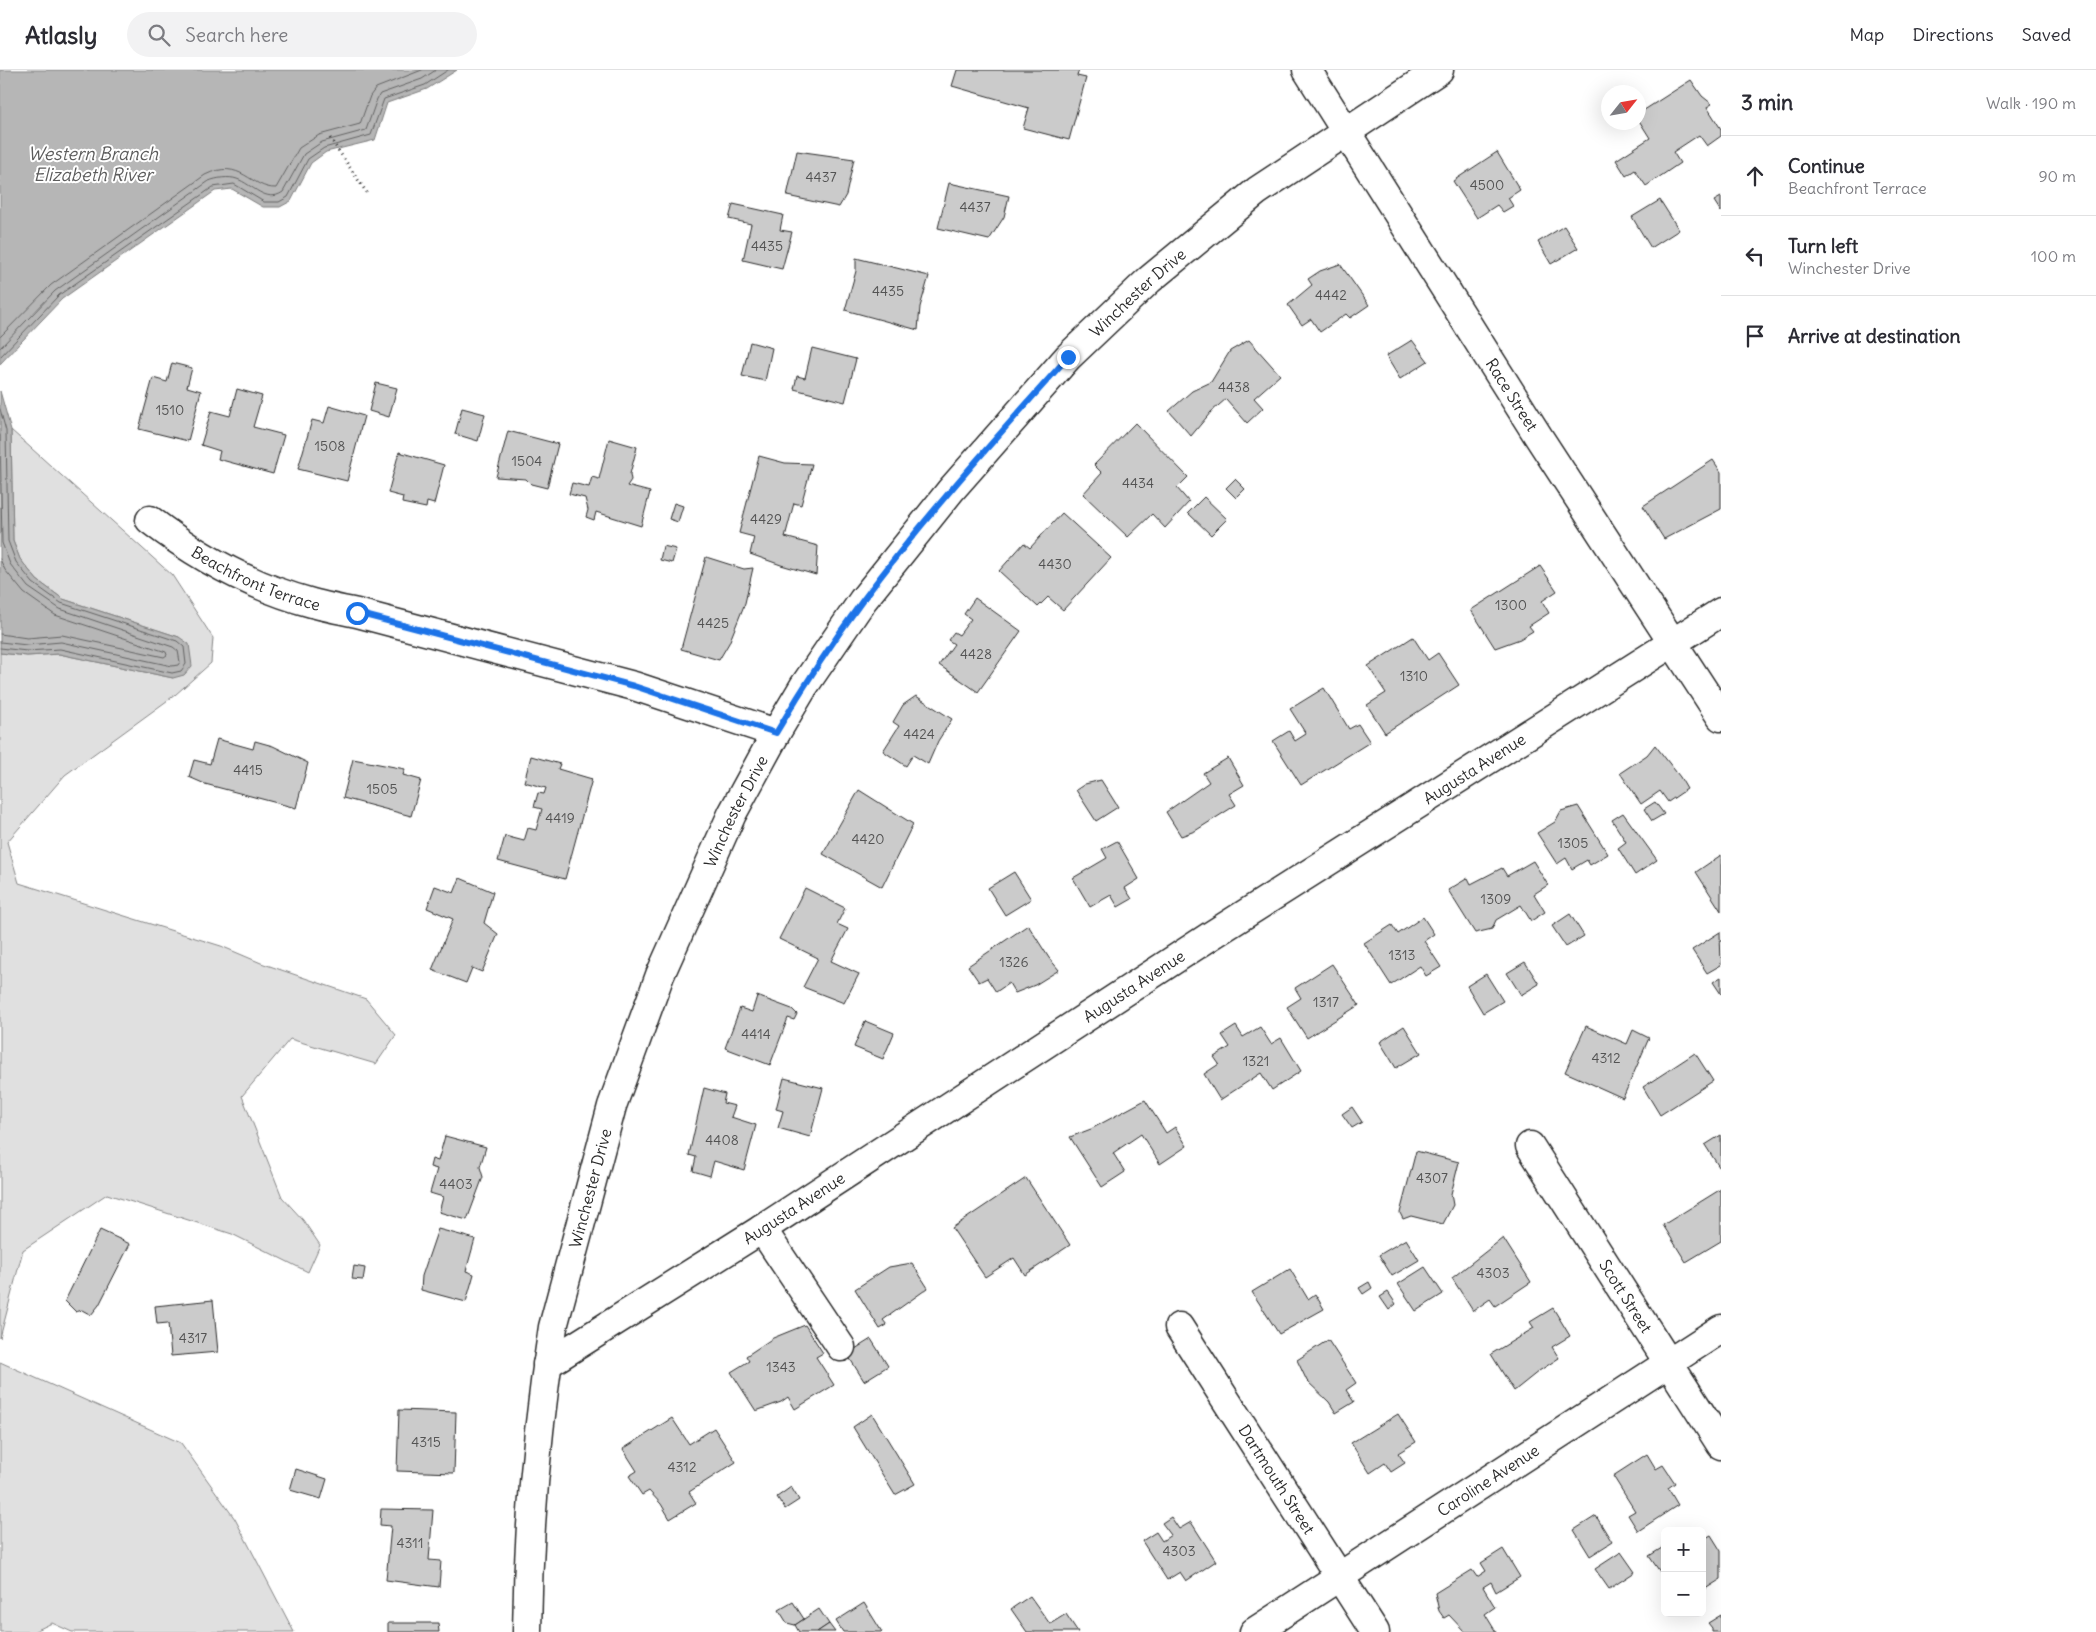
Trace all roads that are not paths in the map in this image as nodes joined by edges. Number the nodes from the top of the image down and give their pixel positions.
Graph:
1 (1307, 70) edge
2 (1439, 70) edge
3 (1346, 131) junction
4 (150, 520) dead end
5 (1721, 612) edge
6 (1673, 643) junction
7 (1721, 717) edge
8 (776, 733) junction
9 (1530, 1146) dead end
10 (762, 1229) junction
11 (1179, 1327) dead end
12 (1721, 1329) edge
13 (841, 1347) dead end
14 (1668, 1362) junction
15 (547, 1364) junction
16 (1721, 1445) edge
17 (1340, 1577) junction
18 (527, 1632) edge
19 (1254, 1632) edge
20 (1375, 1632) edge

1 - 3 street, Race Street
2 - 3 street, Winchester Drive
3 - 6 street, Race Street
3 - 8 street, Winchester Drive
4 - 8 street, Beachfront Terrace
5 - 6 street, Augusta Avenue
6 - 7 street, Race Street
6 - 10 street, Augusta Avenue
8 - 15 street, Winchester Drive
9 - 14 street, Scott Street
10 - 13 street
10 - 15 street, Augusta Avenue
11 - 17 street, Dartmouth Street
12 - 14 street, Caroline Avenue
14 - 16 street, Scott Street
14 - 17 street, Caroline Avenue
15 - 18 street, Winchester Drive
17 - 19 street, Caroline Avenue
17 - 20 street, Dartmouth Street

